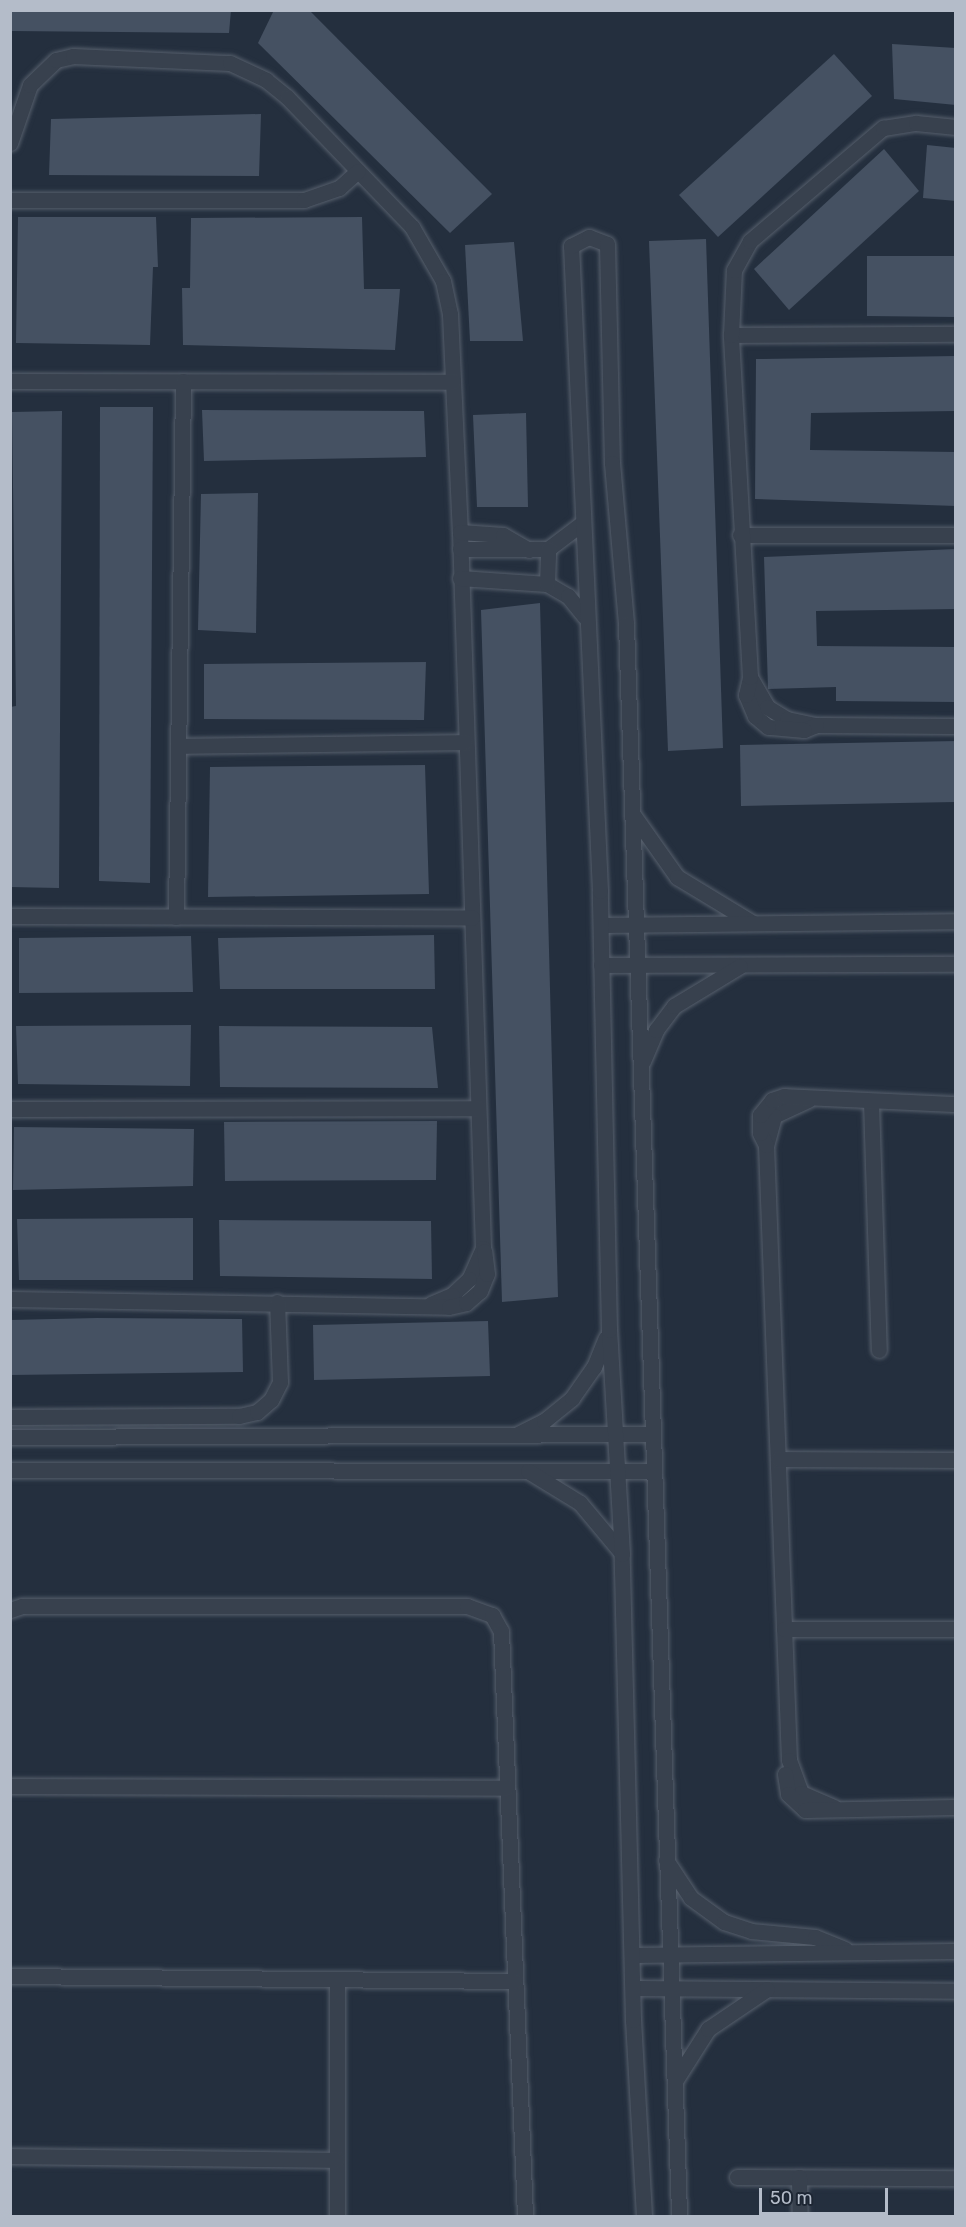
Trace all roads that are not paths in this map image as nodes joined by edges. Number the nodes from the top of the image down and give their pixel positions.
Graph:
1 (956, 127) edge
2 (10, 143) edge
3 (358, 171) junction
4 (10, 200) edge
5 (956, 334) edge
6 (731, 335) junction
7 (10, 381) edge
8 (183, 381) junction
9 (453, 382) junction
10 (581, 524) junction
11 (460, 532) junction
12 (740, 535) junction
13 (956, 535) edge
14 (460, 549) junction
15 (548, 549) junction
16 (529, 550) junction
17 (460, 578) junction
18 (547, 584) junction
19 (585, 618) junction
20 (956, 726) edge
21 (465, 742) junction
22 (178, 746) junction
23 (632, 812) junction
24 (10, 916) edge
25 (176, 917) junction
26 (471, 918) junction
27 (956, 921) edge
28 (753, 923) junction
29 (601, 925) junction
30 (636, 925) junction
31 (745, 963) junction
32 (637, 964) junction
33 (956, 964) edge
34 (601, 965) junction
35 (640, 1073) junction
36 (871, 1102) junction
37 (956, 1104) edge
38 (478, 1108) junction
39 (10, 1109) edge
40 (10, 1299) edge
41 (277, 1302) junction
42 (609, 1330) junction
43 (879, 1350) dead end
44 (10, 1417) edge
45 (613, 1434) junction
46 (652, 1434) junction
47 (10, 1437) edge
48 (512, 1437) junction
49 (778, 1459) junction
50 (956, 1460) edge
51 (522, 1469) junction
52 (10, 1470) edge
53 (616, 1471) junction
54 (652, 1471) junction
55 (622, 1554) junction
56 (10, 1610) edge
57 (784, 1629) junction
58 (956, 1629) edge
59 (10, 1786) edge
60 (506, 1788) junction
61 (956, 1807) edge
62 (664, 1857) junction
63 (848, 1951) junction
64 (956, 1951) edge
65 (668, 1954) junction
66 (632, 1955) junction
67 (10, 1976) edge
68 (337, 1980) junction
69 (515, 1980) junction
70 (633, 1988) junction
71 (669, 1989) junction
72 (767, 1989) junction
73 (956, 1991) edge
74 (673, 2084) junction
75 (10, 2156) edge
76 (337, 2160) junction
77 (736, 2177) dead end
78 (798, 2177) junction
79 (956, 2178) edge
80 (337, 2217) edge
81 (525, 2217) edge
82 (644, 2217) edge
83 (679, 2217) edge
84 (800, 2217) edge

1 - 6 street
2 - 3 street
3 - 4 street
3 - 9 street
5 - 6 street
6 - 12 street
7 - 8 street
8 - 9 street
8 - 22 street
9 - 11 street
10 - 15 street
10 - 19 street
10 - 23 street
11 - 14 street
11 - 16 street
12 - 13 street
12 - 20 street
14 - 16 street
14 - 17 street
15 - 16 street
15 - 18 street
17 - 18 street
17 - 21 street
18 - 19 street
19 - 29 street
21 - 22 street
21 - 26 street
22 - 25 street
23 - 28 street
23 - 30 street
24 - 25 street
25 - 26 street
26 - 38 street
27 - 28 street
28 - 30 street
29 - 30 street
29 - 34 street
30 - 32 street
31 - 32 street
31 - 33 street
31 - 35 street
32 - 34 street
32 - 35 street
34 - 42 street
35 - 46 street
36 - 37 street
36 - 43 street
36 - 49 street
38 - 39 street
38 - 41 street
40 - 41 street
41 - 44 street
42 - 45 street
42 - 48 street
45 - 46 street
45 - 48 street
45 - 53 street
46 - 54 street
47 - 48 street
49 - 50 street
49 - 57 street
51 - 52 street
51 - 53 street
51 - 55 street
53 - 54 street
53 - 55 street
54 - 62 street
55 - 66 street
56 - 60 street
57 - 58 street
57 - 61 street
59 - 60 street
60 - 69 street
62 - 63 street
62 - 65 street
63 - 64 street
63 - 65 street
65 - 66 street
65 - 71 street
66 - 70 street
67 - 68 street
68 - 69 street
68 - 76 street
69 - 81 street
70 - 71 street
70 - 82 street
71 - 72 street
71 - 74 street
72 - 73 street
72 - 74 street
74 - 83 street
75 - 76 street
76 - 80 street
77 - 78 street
78 - 79 street
78 - 84 street

